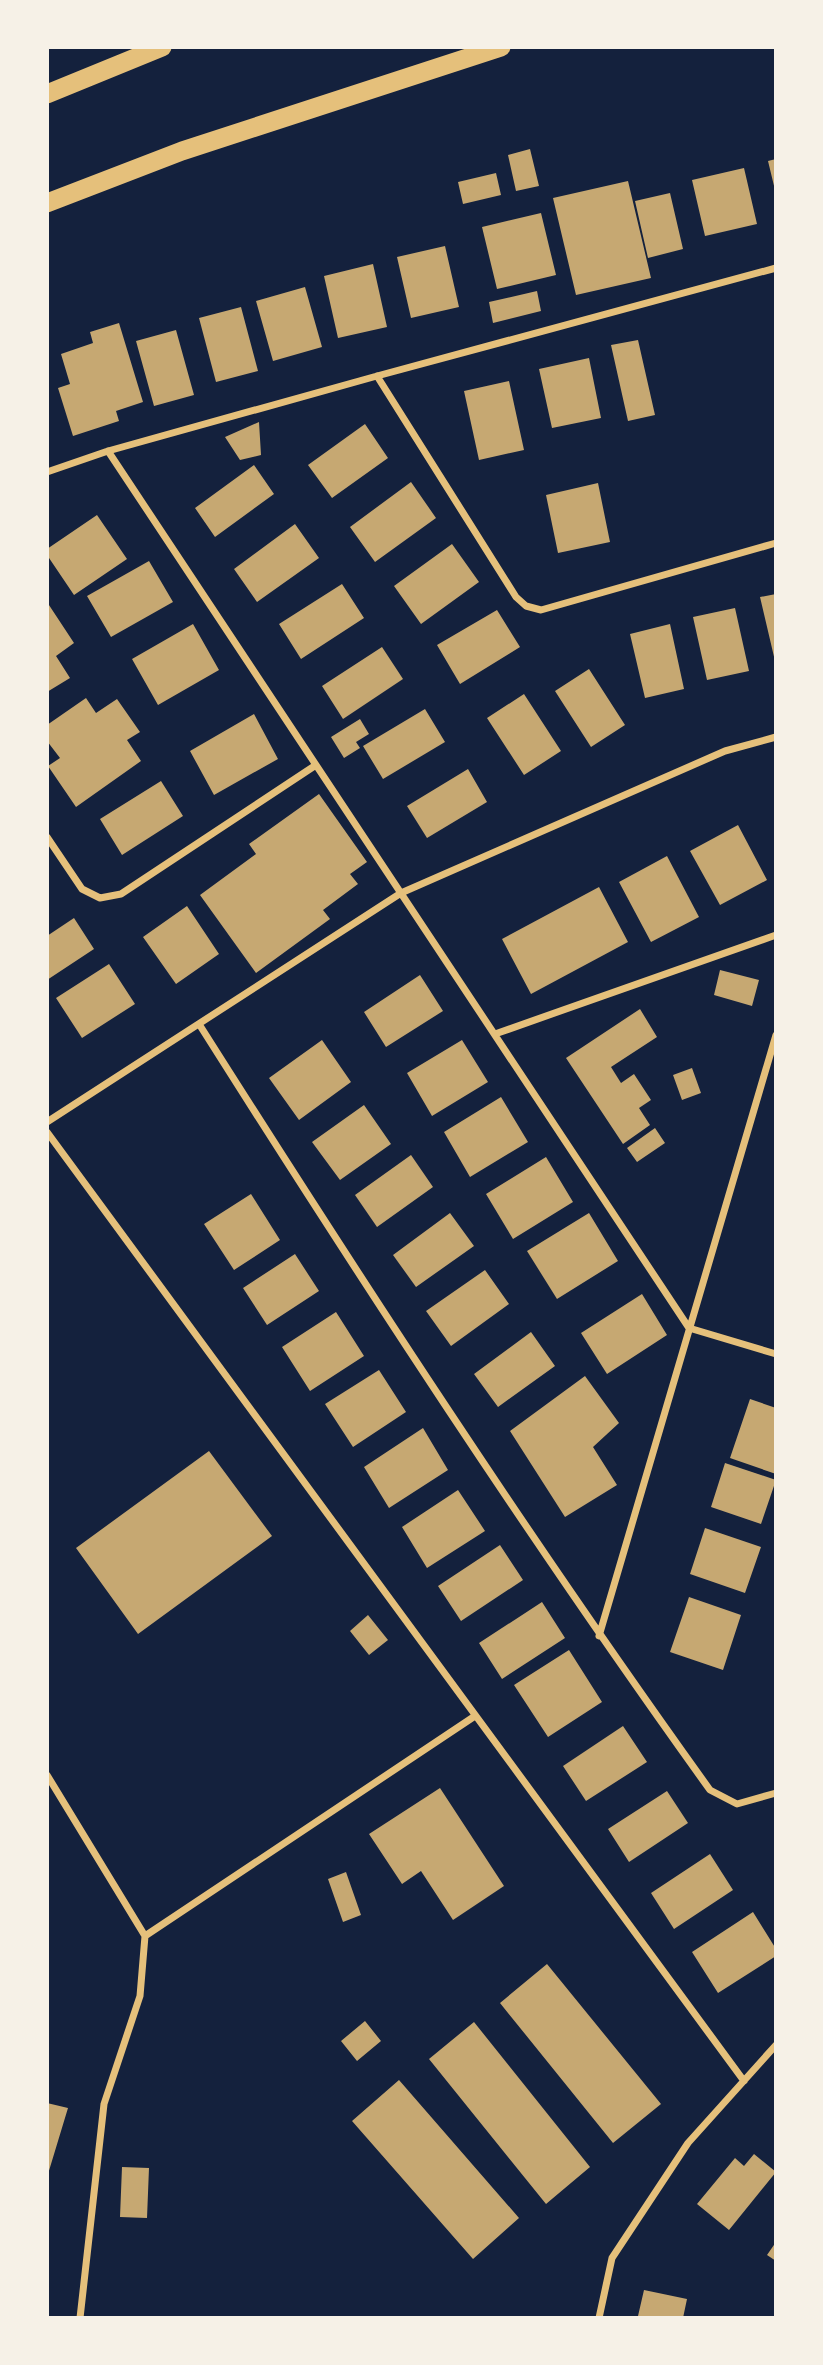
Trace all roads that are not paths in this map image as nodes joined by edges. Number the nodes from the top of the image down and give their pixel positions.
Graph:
1 (162, 47) edge
2 (501, 47) edge
3 (47, 94) edge
4 (47, 203) edge
5 (776, 268) edge
6 (377, 376) junction
7 (108, 452) junction
8 (47, 472) edge
9 (776, 543) edge
10 (776, 737) edge
11 (316, 765) junction
12 (47, 836) edge
13 (401, 893) junction
14 (776, 935) edge
15 (199, 1024) junction
16 (495, 1034) junction
17 (776, 1035) edge
18 (47, 1122) edge
19 (47, 1132) edge
20 (689, 1328) junction
21 (776, 1354) edge
22 (599, 1636) junction
23 (475, 1716) junction
24 (47, 1775) edge
25 (776, 1793) edge
26 (145, 1936) junction
27 (776, 2045) edge
28 (744, 2081) junction
29 (80, 2318) edge
30 (599, 2318) edge

1 - 3 highway
2 - 4 highway
5 - 6 street
6 - 7 street
6 - 9 street
7 - 8 street
7 - 11 street
10 - 13 street
11 - 12 street
11 - 13 street
13 - 15 street
13 - 16 street
14 - 16 street
15 - 18 street
15 - 22 street
16 - 20 street
17 - 20 street
19 - 23 street
20 - 21 street
20 - 22 street
22 - 25 street
23 - 26 street
23 - 28 street
24 - 26 street
26 - 29 street
27 - 28 street
28 - 30 street

